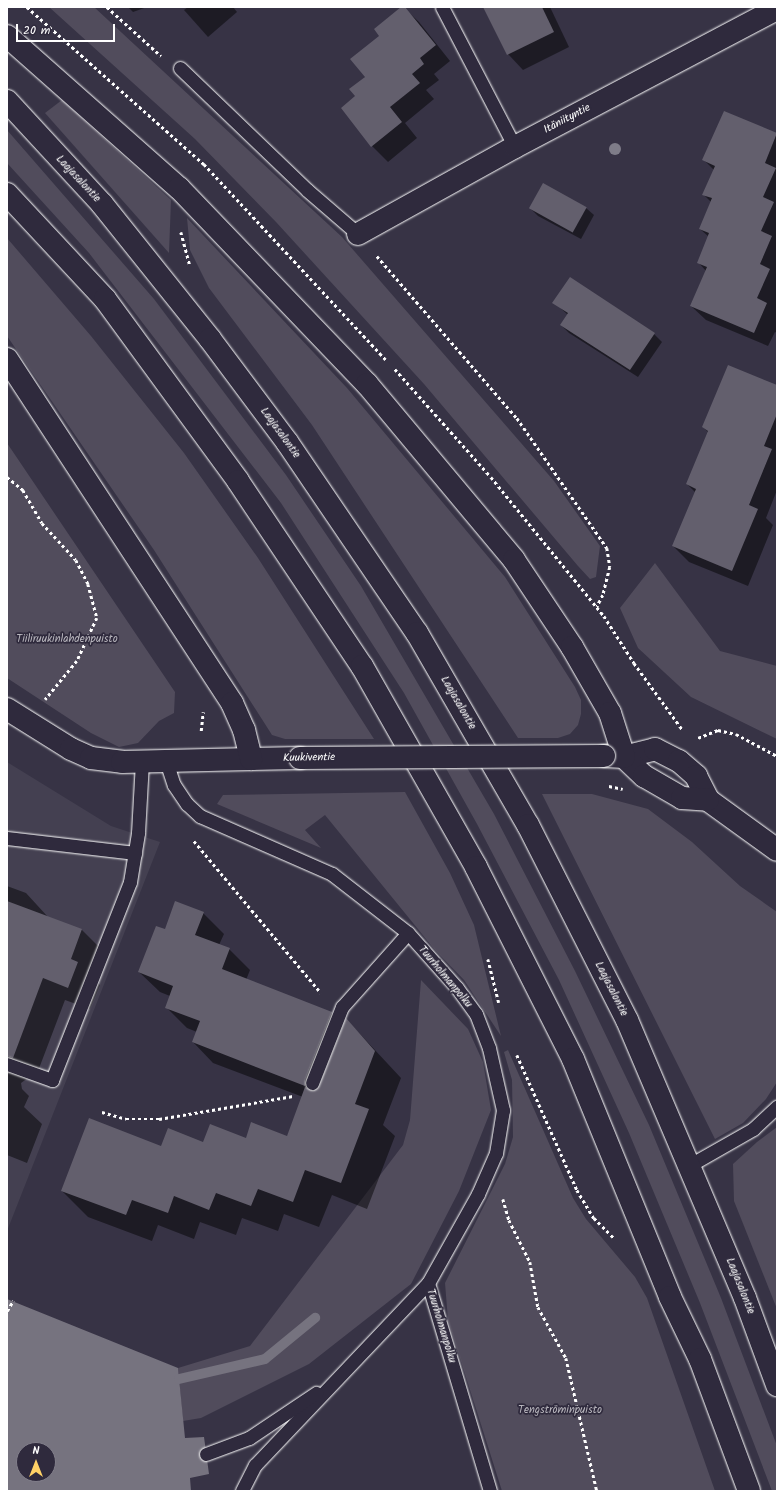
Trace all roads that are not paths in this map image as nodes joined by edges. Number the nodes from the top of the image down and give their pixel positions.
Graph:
1 (442, 7) edge
2 (777, 9) edge
3 (7, 36) edge
4 (180, 68) road end
5 (7, 101) edge
6 (515, 147) junction
7 (7, 194) edge
8 (358, 234) joint
9 (7, 359) edge
10 (15, 717) edge
11 (614, 756) junction
12 (251, 759) junction
13 (166, 761) junction
14 (142, 762) junction
15 (708, 800) junction
16 (7, 827) edge
17 (12, 838) edge
18 (777, 850) edge
19 (135, 853) junction
20 (408, 933) junction
21 (7, 1064) edge
22 (312, 1083) road end
23 (777, 1107) edge
24 (690, 1165) junction
25 (428, 1284) junction
26 (336, 1380) junction
27 (777, 1385) edge
28 (206, 1454) dead end
29 (242, 1491) edge
30 (490, 1491) edge
31 (749, 1491) edge

1 - 6 lane
2 - 6 main road, Itäniityntie
3 - 11 main road
4 - 8 lane
5 - 24 main road, Laajasalontie
6 - 8 main road, Itäniityntie
7 - 31 main road
9 - 12 main road
10 - 14 main road, Kuukiventie
11 - 12 main road, Kuukiventie, bridge
11 - 15 main road
11 - 15 main road, Kuukiventie
12 - 13 main road, Kuukiventie
13 - 14 main road, Kuukiventie
13 - 20 lane, Tuurholmanpolku
14 - 19 lane
15 - 18 main road
16 - 17 lane
17 - 19 lane
19 - 21 lane
20 - 22 lane
20 - 25 lane, Tuurholmanpolku
23 - 24 lane
24 - 27 main road, Laajasalontie
25 - 26 lane
25 - 30 lane, Tuurholmanpolku
26 - 28 lane
26 - 29 lane

